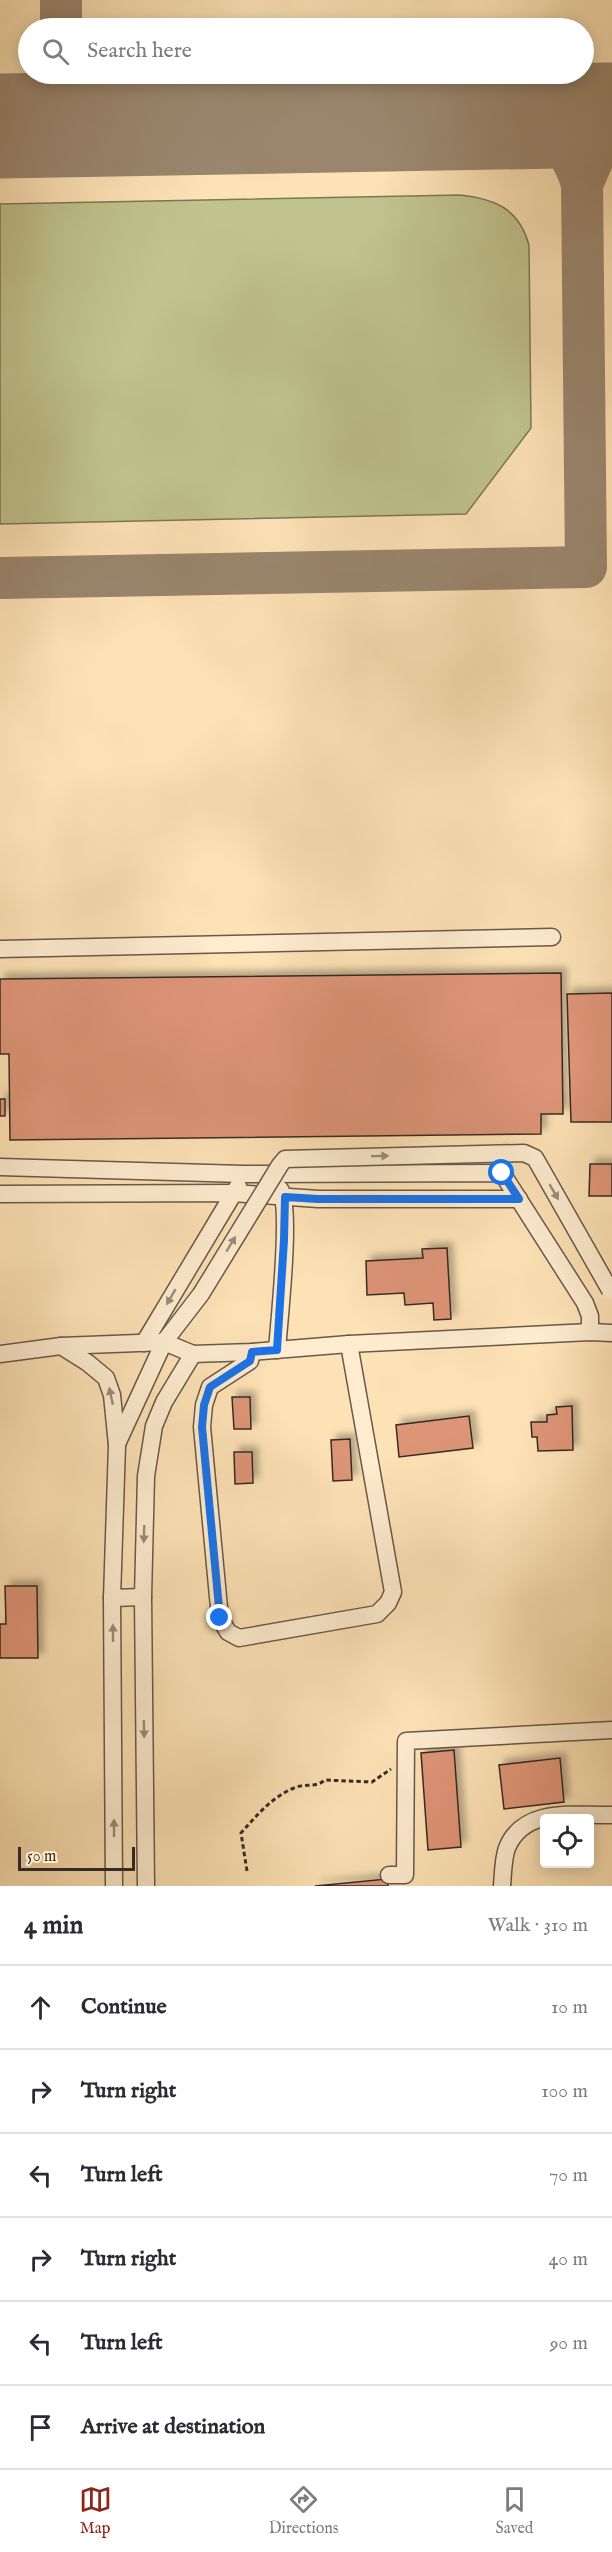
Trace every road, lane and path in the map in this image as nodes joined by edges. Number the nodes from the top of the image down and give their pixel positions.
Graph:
1 (552, 937) dead end
2 (0, 949) edge
3 (0, 1167) edge
4 (234, 1193) junction
5 (0, 1194) edge
6 (285, 1197) junction
7 (519, 1199) junction
8 (611, 1293) edge
9 (590, 1332) junction
10 (612, 1333) edge
11 (164, 1342) junction
12 (144, 1343) junction
13 (349, 1344) junction
14 (61, 1346) junction
15 (277, 1350) junction
16 (252, 1352) junction
17 (0, 1354) edge
18 (193, 1354) junction
19 (117, 1445) junction
20 (117, 1474) junction
21 (146, 1476) junction
22 (142, 1597) junction
23 (112, 1598) junction
24 (612, 1730) edge
25 (405, 1760) junction
26 (612, 1815) edge
27 (247, 1870) dead end
28 (389, 1875) dead end
29 (114, 1886) edge
30 (146, 1886) edge
31 (502, 1886) edge

1 - 2 street
3 - 7 street
4 - 5 street
4 - 6 street
4 -> 12 street
6 - 7 street
6 - 15 street
7 - 9 street
11 -> 8 street, bridge
9 - 10 street
9 - 13 street
11 - 12 street
11 - 18 street
11 - 19 street
12 - 14 street
13 - 15 street
13 - 16 street
14 - 17 street
19 -> 14 street
15 - 16 street
16 - 18 street
18 - 21 street
19 - 20 street
20 - 21 street
20 - 23 street
21 -> 22 street
22 - 23 street
22 -> 30 street
29 -> 23 street
24 - 25 street
25 - 27 path
25 - 28 street
26 - 31 street

